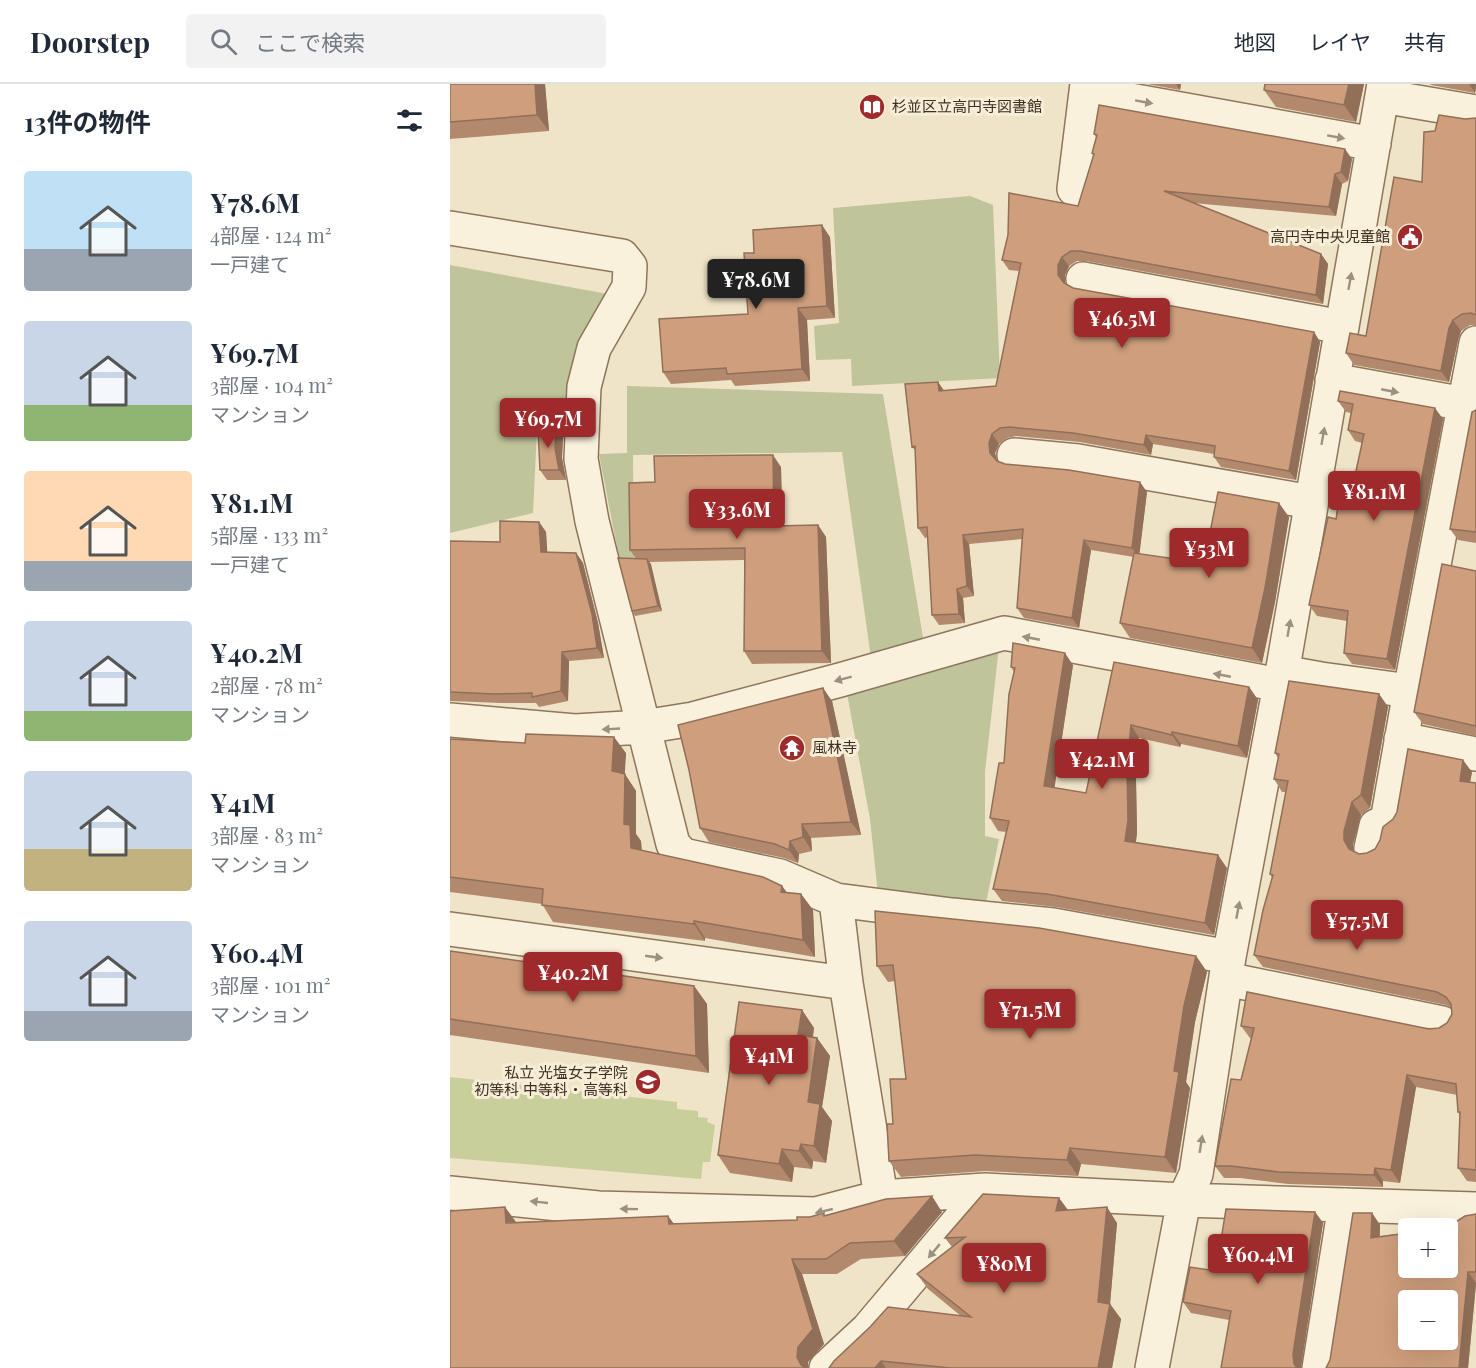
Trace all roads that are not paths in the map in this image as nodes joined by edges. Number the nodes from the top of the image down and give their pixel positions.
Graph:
1 (1087, 88) edge
2 (1383, 90) edge
3 (1476, 112) edge
4 (1374, 144) junction
5 (1074, 189) dead end
6 (450, 228) edge
7 (1083, 279) dead end
8 (1342, 327) junction
9 (1476, 343) edge
10 (1332, 380) junction
11 (1470, 406) edge
12 (1014, 455) dead end
13 (1311, 502) junction
14 (1281, 678) junction
15 (1410, 691) junction
16 (450, 720) edge
17 (643, 727) junction
18 (1401, 739) junction
19 (1476, 754) edge
20 (1371, 848) edge
21 (836, 900) junction
22 (450, 929) edge
23 (1227, 968) junction
24 (846, 983) junction
25 (1442, 1023) edge
26 (985, 1190) junction
27 (450, 1193) edge
28 (881, 1197) junction
29 (1184, 1200) junction
30 (1345, 1205) junction
31 (1476, 1209) edge
32 (826, 1368) edge
33 (1152, 1368) edge
34 (1319, 1368) edge

1 -> 4 street
1 - 5 street
2 - 3 street
2 - 4 street
8 -> 4 street
6 - 17 street
7 - 8 street
8 - 10 street
9 - 11 street
10 -> 11 street
13 -> 10 street
11 - 15 street
12 - 13 street
14 -> 13 street
14 - 15 street
14 -> 17 street
23 -> 14 street
15 - 18 street
17 -> 16 street
17 - 21 street
18 - 19 street
18 - 20 street
21 - 23 street
21 - 24 street
22 -> 24 street
23 - 25 street
29 -> 23 street
24 - 28 street
26 - 28 street
26 - 29 street
26 -> 32 street
28 -> 27 street
29 - 30 street
29 - 33 street
30 - 31 street
30 - 34 street

